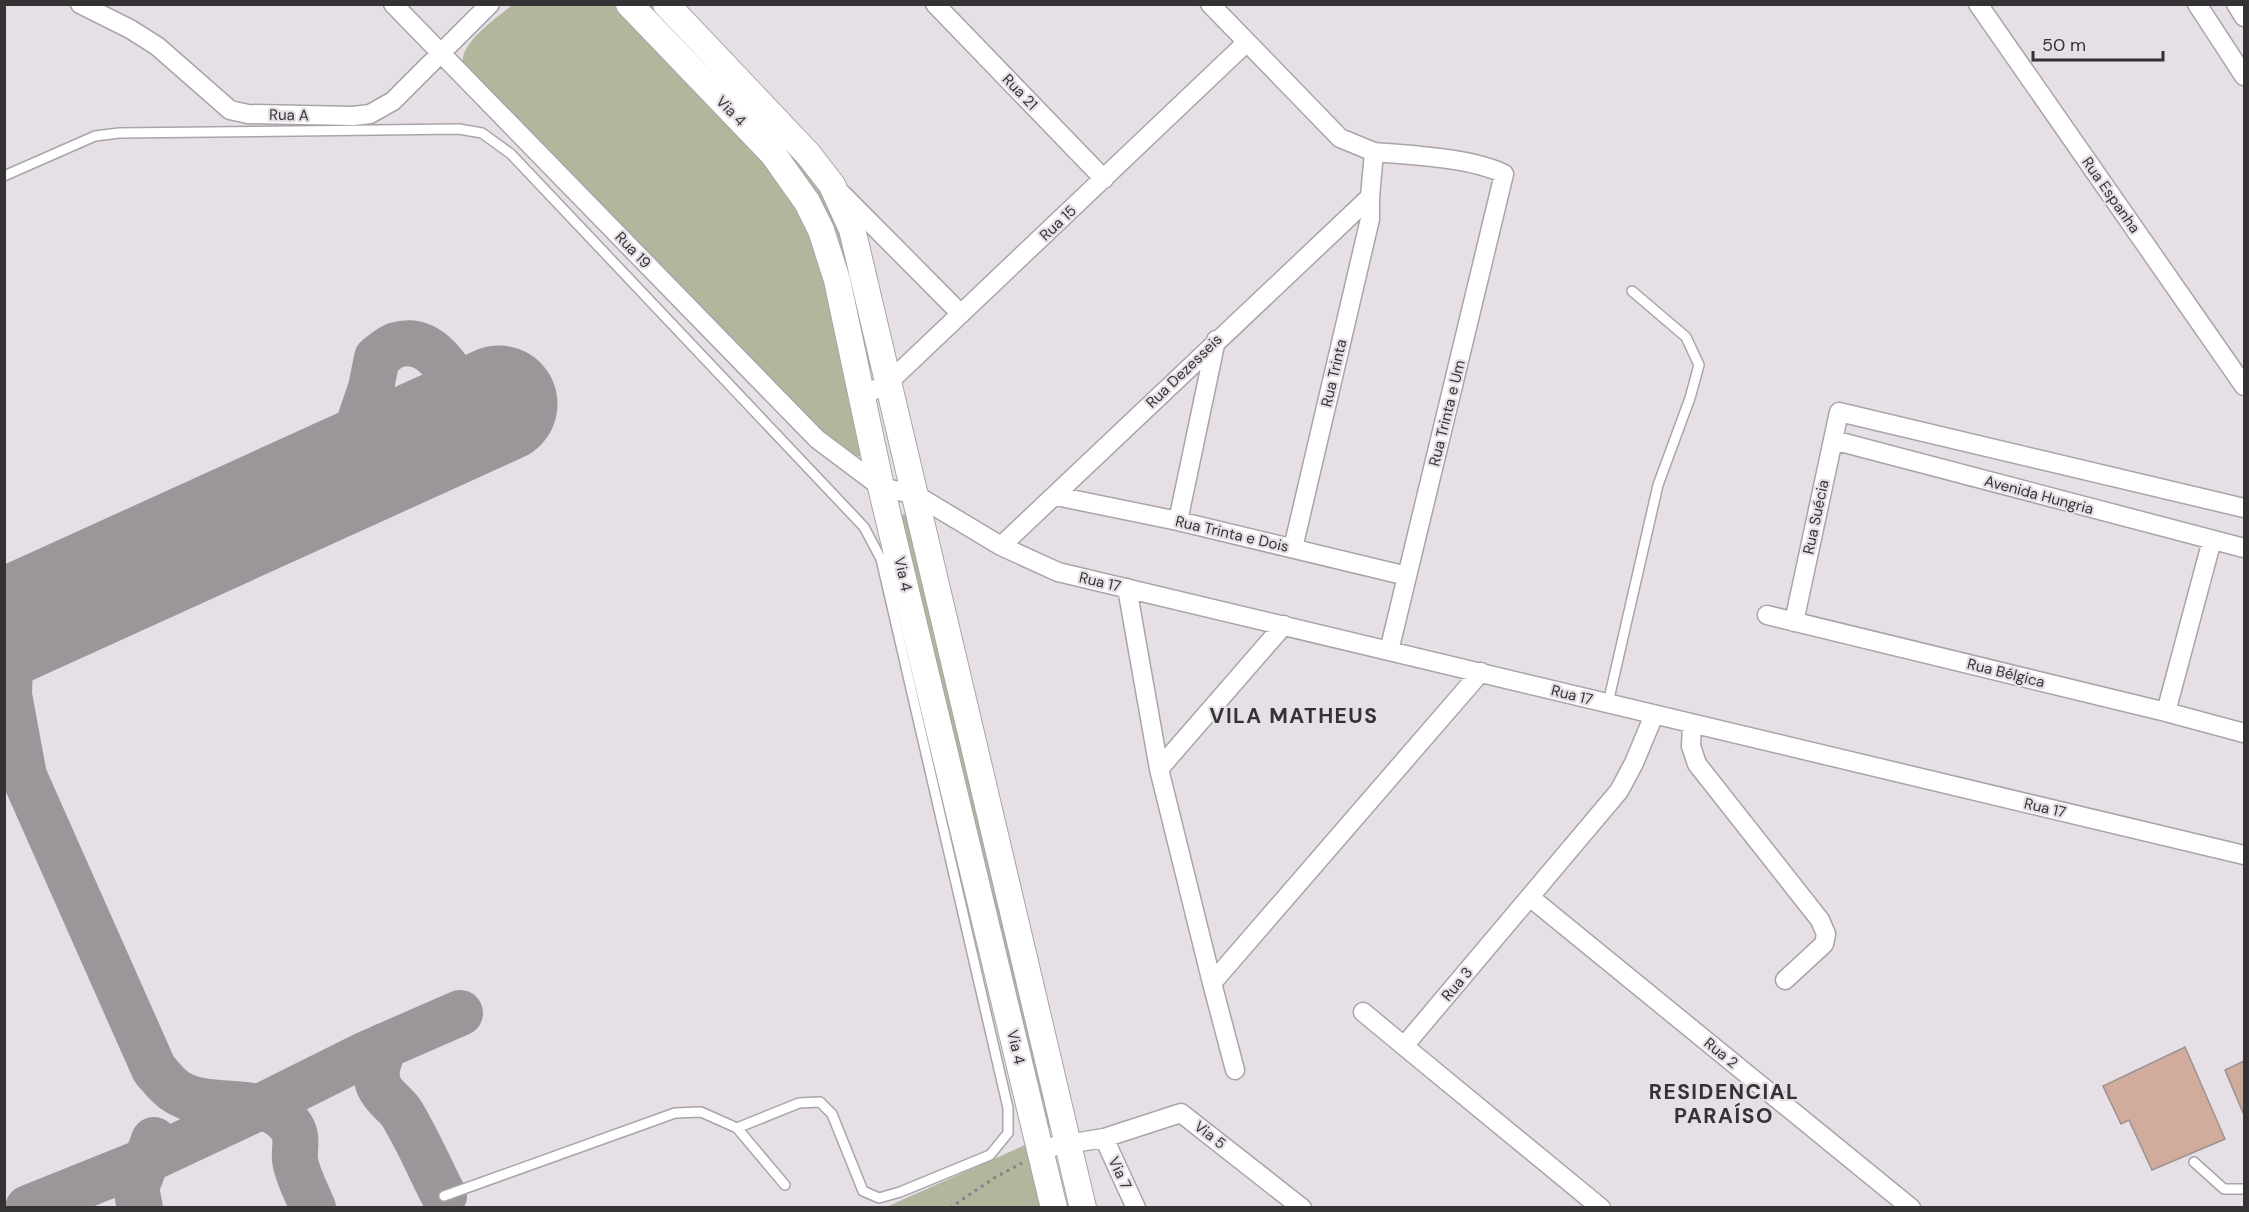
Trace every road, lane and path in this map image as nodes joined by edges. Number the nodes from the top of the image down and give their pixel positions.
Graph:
1 (80, 4) edge
2 (393, 4) edge
3 (490, 4) edge
4 (629, 4) edge
5 (666, 4) edge
6 (935, 4) edge
7 (1210, 4) edge
8 (1978, 4) edge
9 (2197, 4) edge
10 (2236, 4) edge
11 (2244, 17) edge
12 (1247, 42) junction
13 (442, 54) junction
14 (2244, 76) edge
15 (1374, 152) junction
16 (4, 176) edge
17 (1104, 178) junction
18 (832, 185) junction
19 (1370, 197) junction
20 (1632, 291) dead end
21 (961, 314) junction
22 (1216, 340) junction
23 (889, 382) junction
24 (2244, 386) edge
25 (863, 396) junction
26 (1833, 440) junction
27 (881, 486) junction
28 (916, 495) junction
29 (1056, 496) junction
30 (2244, 508) edge
31 (1178, 521) junction
32 (2212, 540) junction
33 (1001, 546) junction
34 (1293, 548) junction
35 (2244, 548) edge
36 (1407, 576) junction
37 (1127, 588) junction
38 (1767, 615) dead end
39 (1794, 622) junction
40 (1284, 625) junction
41 (1389, 651) junction
42 (1481, 672) junction
43 (1608, 703) junction
44 (2166, 712) junction
45 (1654, 715) junction
46 (1692, 724) junction
47 (2244, 733) edge
48 (1160, 769) junction
49 (2244, 855) edge
50 (1531, 898) junction
51 (1785, 980) dead end
52 (1212, 983) junction
53 (1363, 1012) dead end
54 (1404, 1046) junction
55 (1235, 1070) dead end
56 (737, 1128) junction
57 (1104, 1138) junction
58 (1068, 1143) junction
59 (1041, 1153) junction
60 (2194, 1162) dead end
61 (784, 1185) dead end
62 (2244, 1189) edge
63 (444, 1197) dead end
64 (1301, 1207) edge
65 (950, 1208) edge
66 (1054, 1208) edge
67 (1083, 1208) edge
68 (1136, 1208) edge
69 (1601, 1208) edge
70 (1911, 1208) edge

1 - 13 street, Rua A
2 - 13 street, Rua 19
3 - 13 street, Rua A
4 - 25 street, Via 4
5 - 18 street, Via 4
6 - 17 street, Rua 21
7 - 12 street
8 - 24 street, Rua Espanha
9 - 14 street
10 - 11 street
12 - 15 street
12 - 17 street, Rua 15
13 - 27 street, Rua 19
15 - 19 street
15 - 36 street, Rua Trinta e Um
16 - 56 lane
17 - 21 street, Rua 15
18 - 21 street
18 - 23 street, Via 4
19 - 22 street, Rua Dezesseis
19 - 34 street, Rua Trinta
20 - 43 lane
21 - 23 street, Rua 15
22 - 29 street, Rua Dezesseis
22 - 31 street
23 - 25 street, Rua 15
23 - 28 street, Via 4
25 - 27 street, Via 4
26 - 30 street, Rua Suécia
26 - 32 street, Avenida Hungria
26 - 39 street, Rua Suécia
27 - 28 street, Rua 17
27 - 59 street, Via 4
28 - 33 street, Rua 17
28 - 58 street, Via 4
29 - 31 street, Rua Trinta e Dois
29 - 33 street, Rua Dezesseis
31 - 34 street, Rua Trinta e Dois
32 - 35 street, Avenida Hungria
32 - 44 street
33 - 37 street, Rua 17
34 - 36 street, Rua Trinta e Dois
36 - 41 street, Rua Trinta e Um
37 - 40 street, Rua 17
37 - 48 street
38 - 39 street, Rua Bélgica
39 - 44 street, Rua Bélgica
40 - 41 street, Rua 17
40 - 48 street
41 - 42 street, Rua 17
42 - 43 street, Rua 17
42 - 52 street
43 - 45 street, Rua 17
44 - 47 street, Rua Bélgica
45 - 46 street, Rua 17
45 - 50 street, Rua 3
46 - 49 street, Rua 17
46 - 51 street
48 - 52 street
50 - 54 street, Rua 3
50 - 70 street, Rua 2
52 - 55 street
53 - 54 street
54 - 69 street
56 - 61 lane
56 - 63 lane
57 - 58 street, Via 5
57 - 64 street, Via 5
57 - 68 street, Via 7
58 - 59 street, Via 5
58 - 67 street, Via 4
59 - 65 path
59 - 66 street, Via 4
60 - 62 lane

